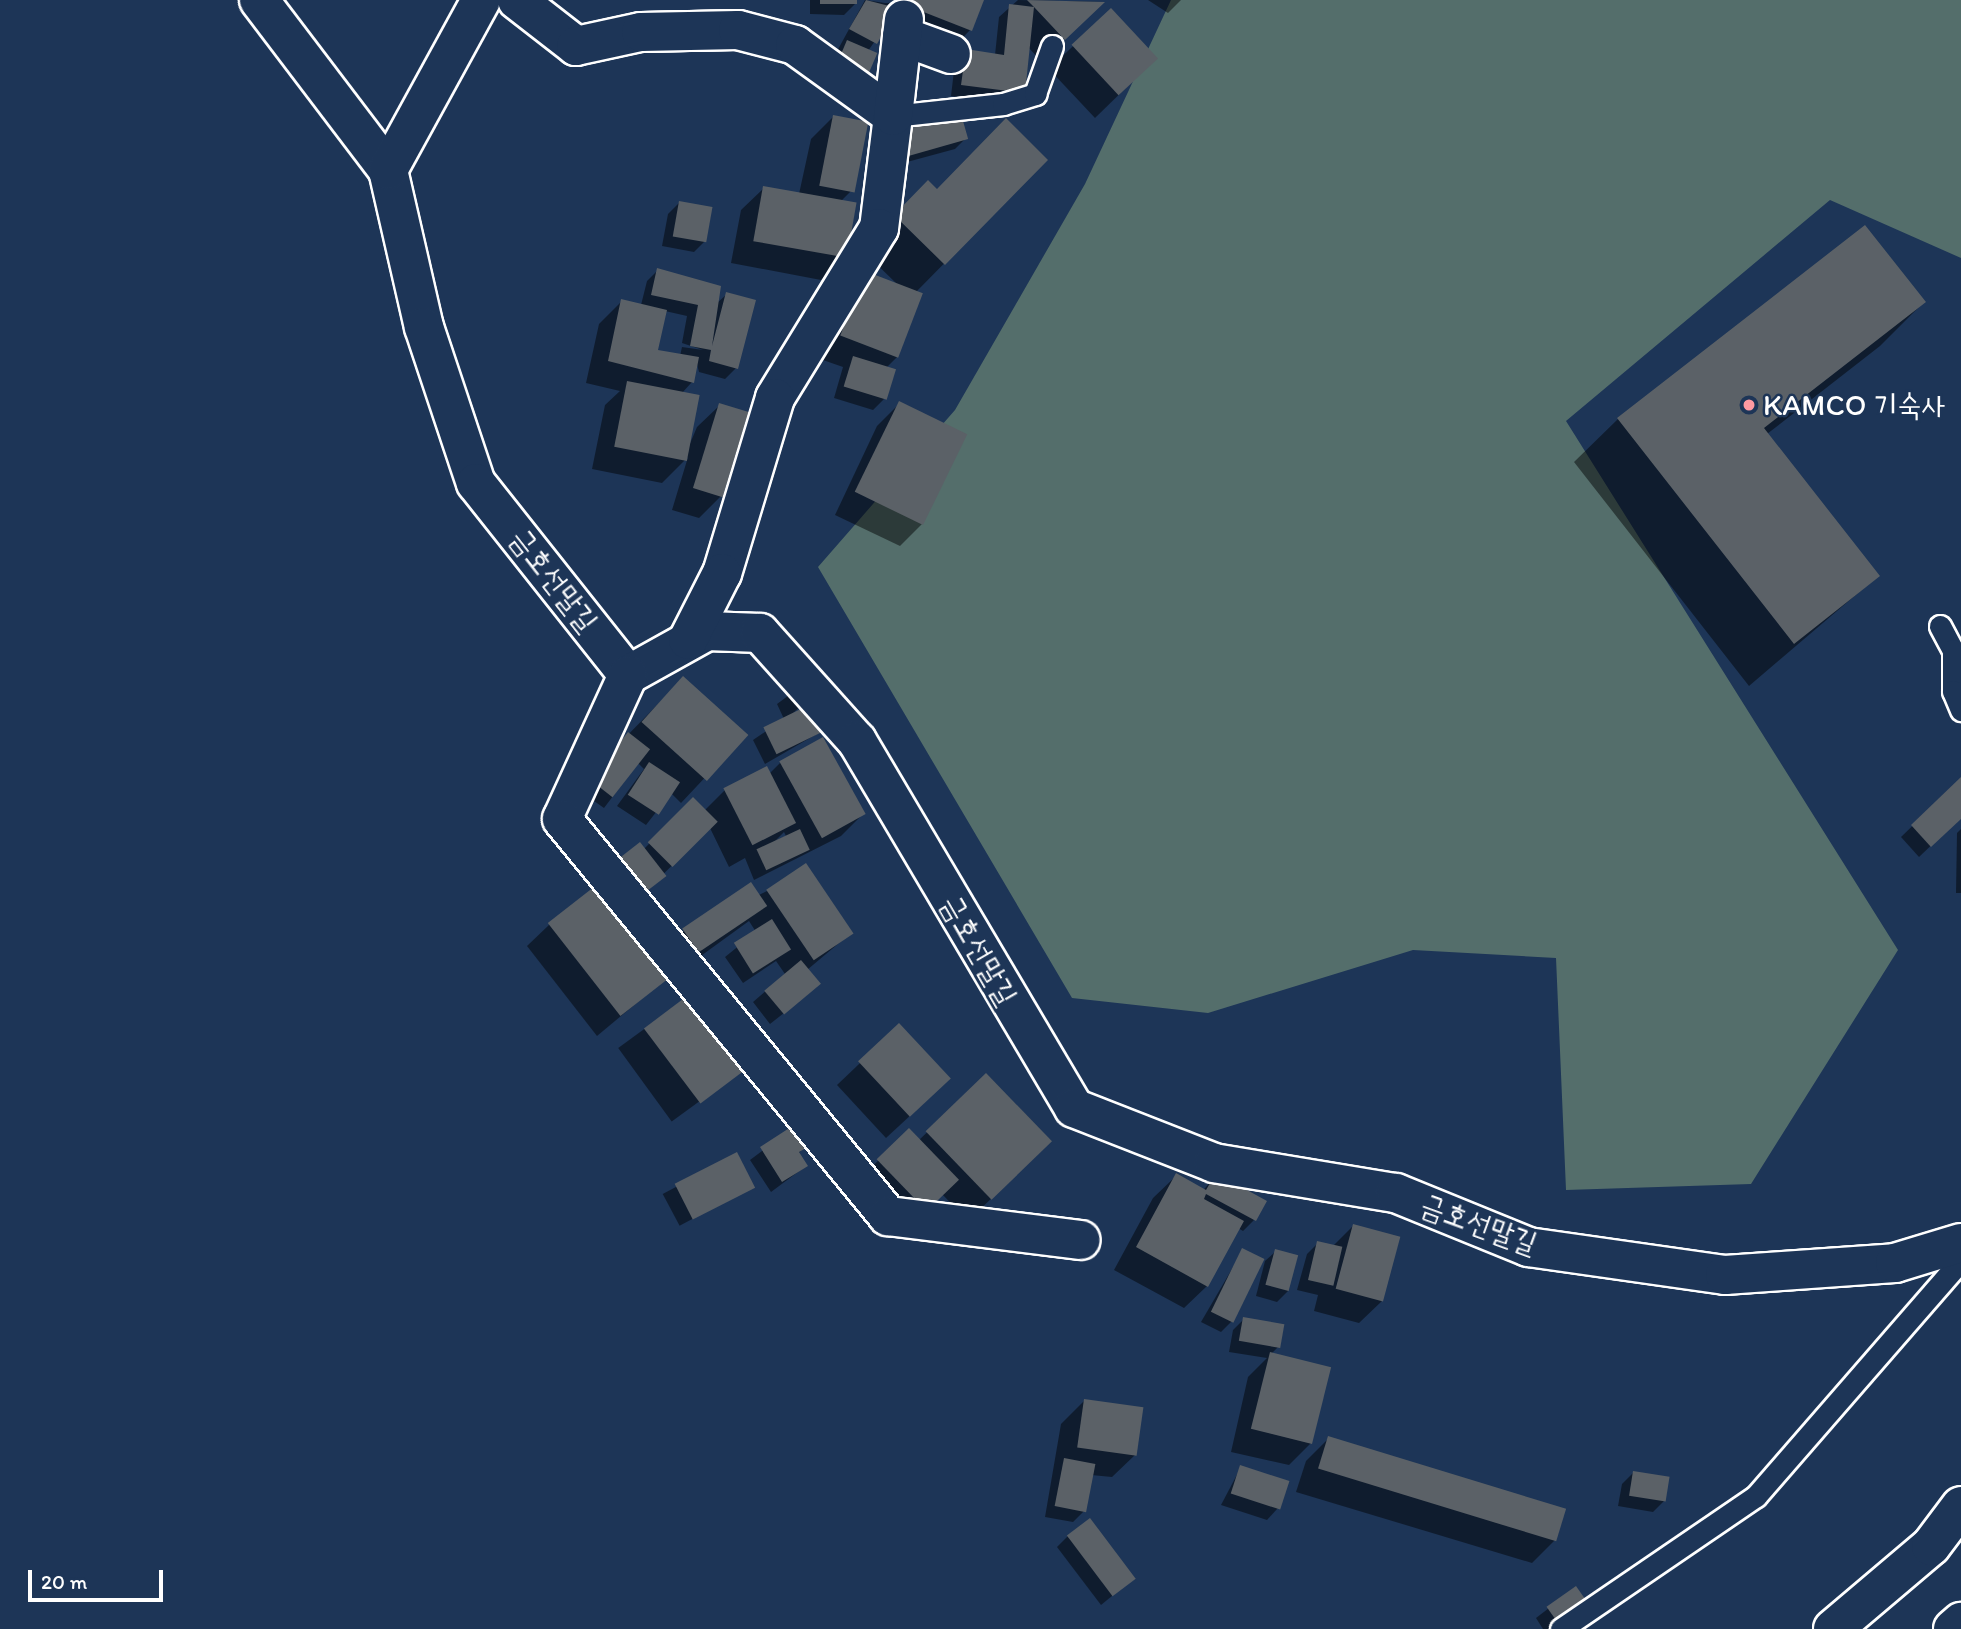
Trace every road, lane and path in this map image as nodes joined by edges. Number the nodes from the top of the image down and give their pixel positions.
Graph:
1 (259, 0) edge
2 (481, 0) edge
3 (517, 0) edge
4 (1052, 46) dead end
5 (951, 54) dead end
6 (893, 116) junction
7 (388, 170) junction
8 (1940, 626) dead end
9 (688, 640) junction
10 (628, 675) junction
11 (1961, 710) edge
12 (1081, 1240) dead end
13 (1961, 1243) edge
14 (1961, 1260) edge
15 (1961, 1506) edge
16 (1961, 1622) edge
17 (1561, 1629) edge
18 (1833, 1629) edge
19 (1953, 1629) edge

1 - 7 street, 금호선말길
2 - 7 street
3 - 6 street
4 - 6 lane
5 - 6 street
6 - 9 street
7 - 10 street, 금호선말길
8 - 11 lane
9 - 10 street, 금호선말길
9 - 13 street, 금호선말길
10 - 12 street
14 - 17 lane
15 - 18 street
16 - 19 street

